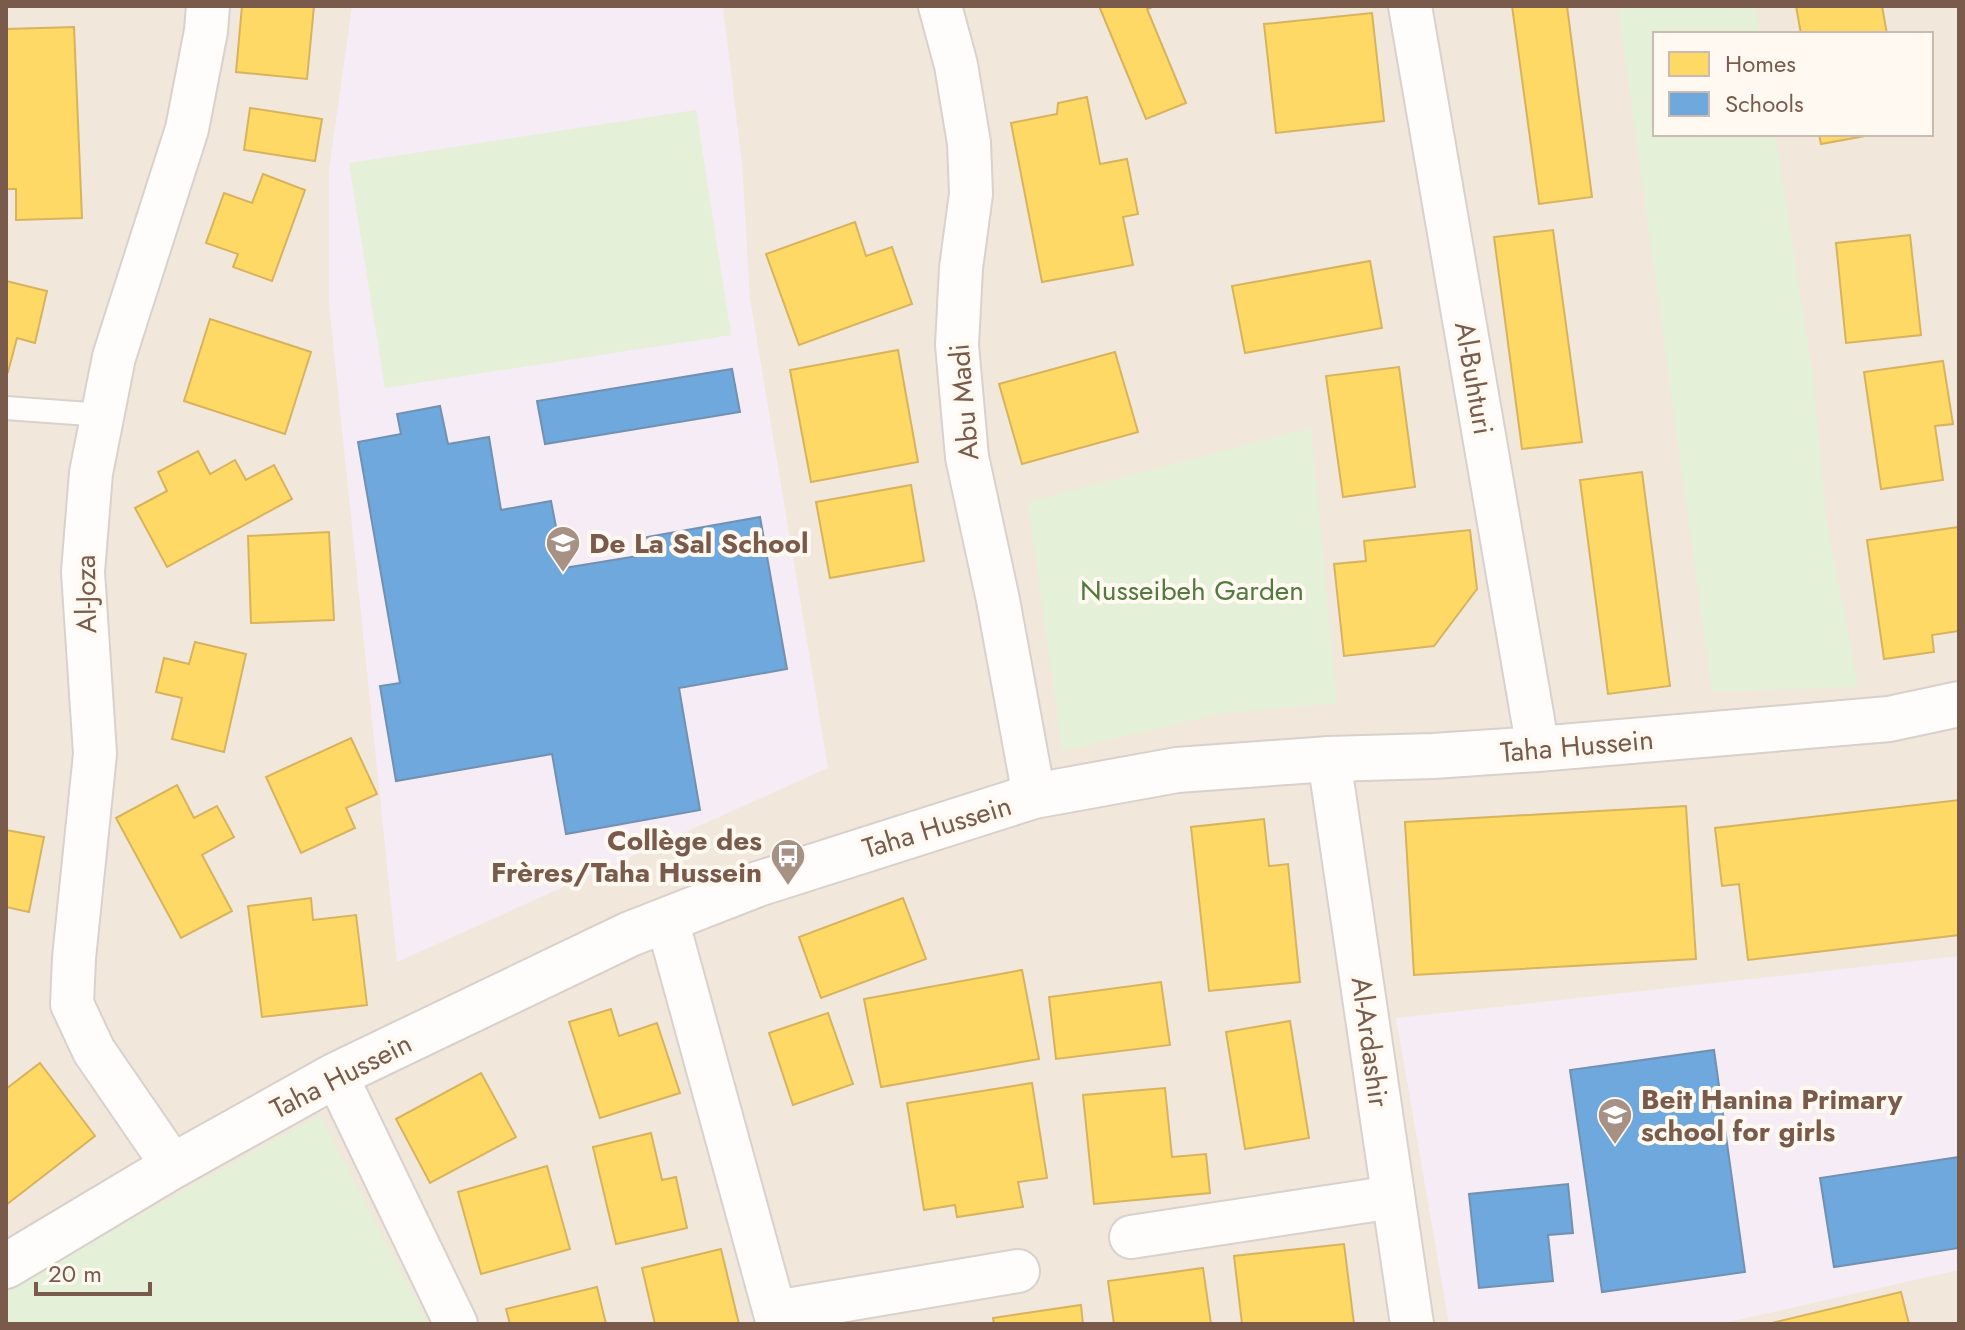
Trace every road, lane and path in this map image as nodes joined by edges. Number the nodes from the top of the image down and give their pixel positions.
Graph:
1 (208, 6) edge
2 (940, 6) edge
3 (1410, 6) edge
4 (6, 408) edge
5 (103, 415) junction
6 (1959, 704) edge
7 (1538, 749) junction
8 (1329, 759) junction
9 (1034, 796) junction
10 (667, 920) junction
11 (336, 1075) junction
12 (173, 1166) junction
13 (1393, 1197) junction
14 (1131, 1237) dead end
15 (6, 1266) edge
16 (1018, 1271) dead end
17 (777, 1318) edge
18 (456, 1324) edge
19 (1412, 1324) edge

1 - 5 street, Al-Joza
2 - 9 street, Abu Madi
3 - 7 street, Al-Buhturi
4 - 5 lane
5 - 12 street, Al-Joza
6 - 7 street, Taha Hussein
7 - 8 street, Taha Hussein
8 - 9 street, Taha Hussein
8 - 13 street, Al-Ardashir
9 - 10 street, Taha Hussein
10 - 11 street, Taha Hussein
10 - 17 street
11 - 12 street, Taha Hussein
11 - 18 street
12 - 15 street, Taha Hussein
13 - 14 street
13 - 19 street, Al-Ardashir
16 - 17 street

